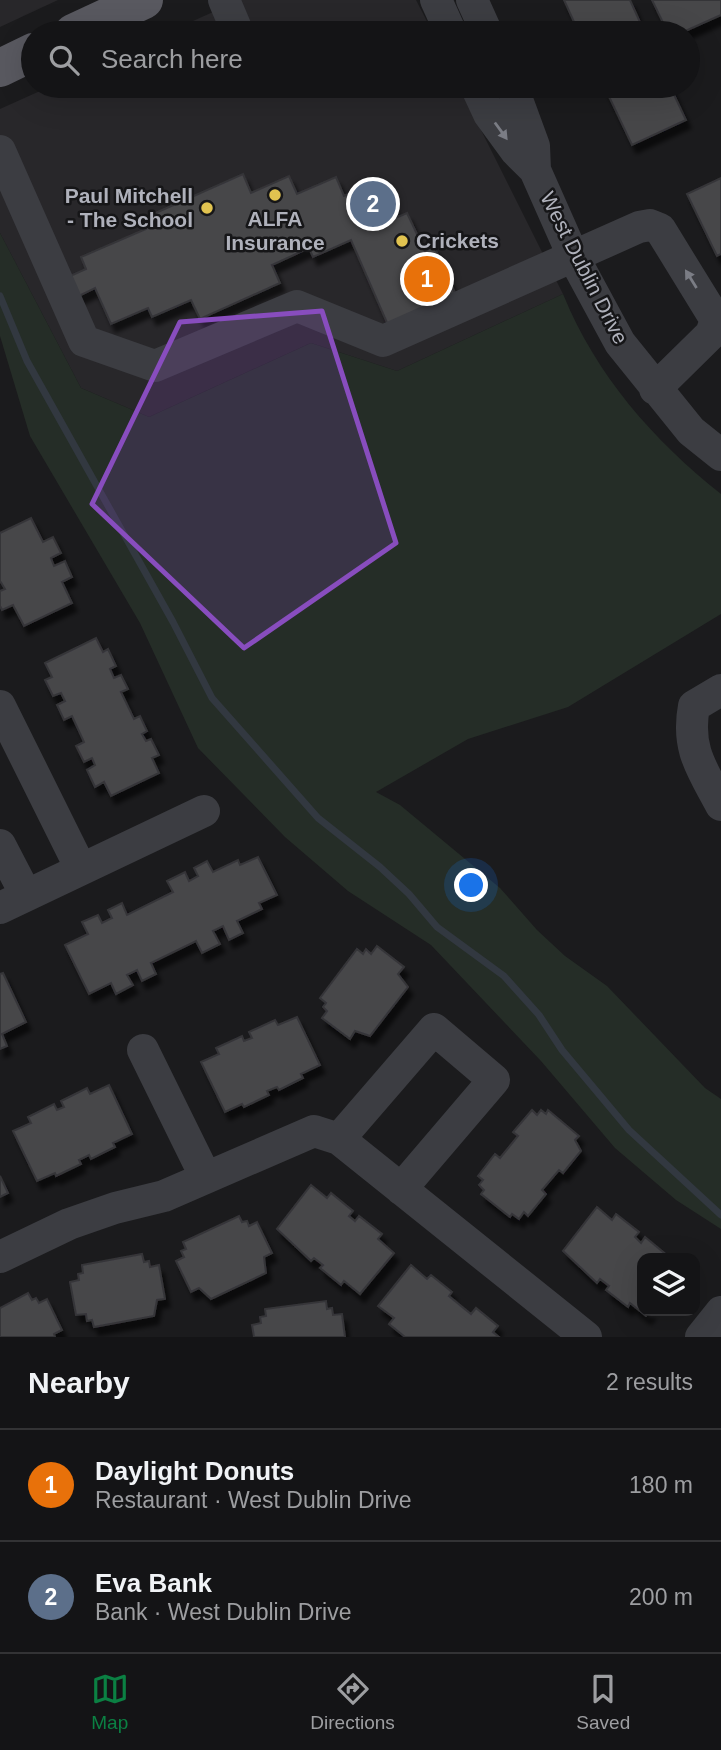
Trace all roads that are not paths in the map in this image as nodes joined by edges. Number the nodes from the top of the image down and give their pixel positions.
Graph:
1 (144, 0) edge
2 (223, 0) edge
3 (436, 0) edge
4 (472, 0) edge
5 (89, 18) edge
6 (233, 21) edge
7 (446, 21) edge
8 (482, 21) edge
9 (21, 58) edge
10 (0, 68) edge
11 (482, 98) edge
12 (516, 98) edge
13 (0, 151) edge
14 (534, 170) junction
15 (574, 258) junction
16 (655, 389) junction
17 (721, 455) edge
18 (721, 690) edge
19 (0, 706) edge
20 (721, 805) edge
21 (204, 810) dead end
22 (0, 845) edge
23 (82, 869) junction
24 (13, 901) edge
25 (143, 1050) dead end
26 (339, 1139) junction
27 (206, 1178) junction
28 (401, 1189) junction
29 (0, 1257) edge
30 (721, 1312) edge
31 (586, 1337) edge
32 (701, 1337) edge

1 - 5 main road
2 - 6 street
3 - 7 street
4 - 8 street
9 - 10 main road
11 -> 14 street, West Dublin Drive
12 - 14 street, West Dublin Drive
13 - 15 street
14 - 15 street, West Dublin Drive
15 - 16 street, West Dublin Drive
16 -> 15 street
16 - 17 street, West Dublin Drive
18 - 20 street
19 - 23 street
21 - 23 street
22 - 24 street
23 - 24 street
25 - 27 street
26 - 27 street
26 - 28 street
26 - 28 street
27 - 29 street
28 - 31 street
30 - 32 street

